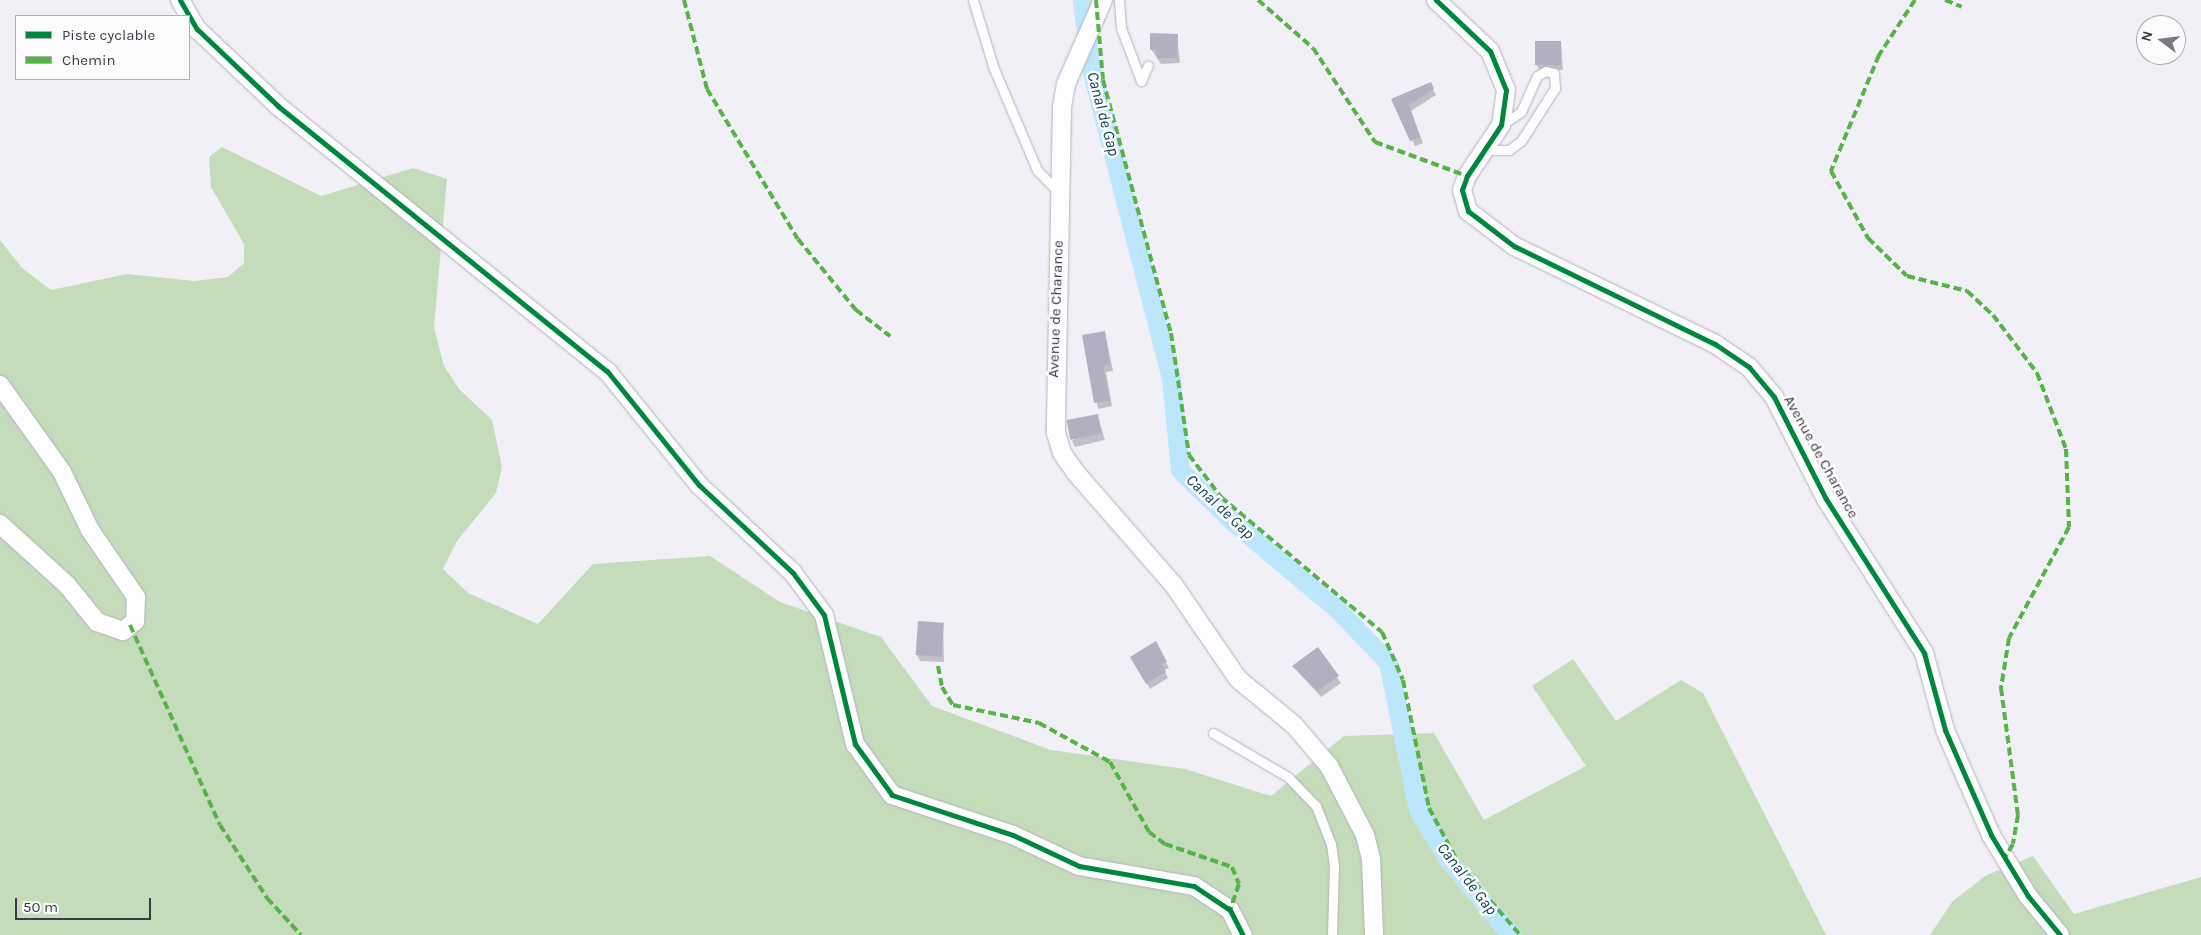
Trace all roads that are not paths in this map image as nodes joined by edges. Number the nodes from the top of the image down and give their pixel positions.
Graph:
1 (180, 0) edge
2 (973, 0) edge
3 (1103, 0) edge
4 (1119, 0) edge
5 (1436, 0) edge
6 (189, 15) edge
7 (190, 17) edge
8 (1148, 66) dead end
9 (1501, 126) junction
10 (1485, 150) junction
11 (1060, 195) junction
12 (0, 385) edge
13 (0, 524) edge
14 (1213, 733) dead end
15 (1243, 935) edge
16 (1332, 935) edge
17 (1374, 935) edge
18 (2060, 935) edge

1 - 6 street
2 - 11 lane
3 - 11 street, Avenue de Charance
4 - 8 lane
5 - 9 street, Avenue de Charance
7 - 15 street
9 - 10 street, Avenue de Charance
9 - 10 lane
10 - 18 street, Avenue de Charance
11 - 17 street, Avenue de Charance
12 - 13 street
14 - 16 lane

